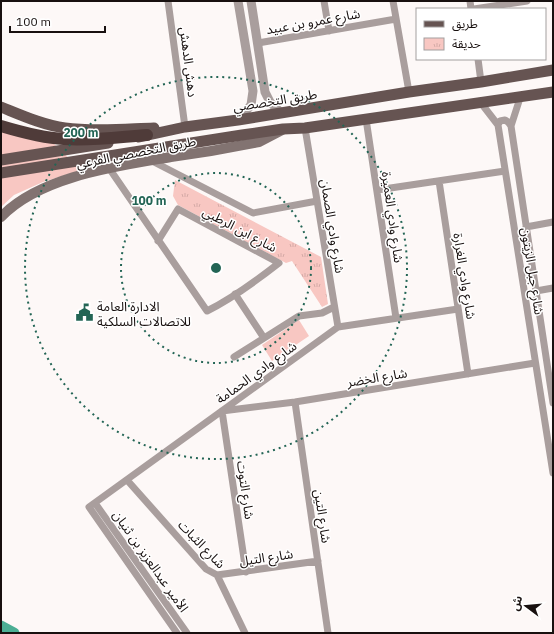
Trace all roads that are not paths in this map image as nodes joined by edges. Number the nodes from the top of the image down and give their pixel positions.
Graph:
1 (168, 1) edge
2 (238, 1) edge
3 (251, 1) edge
4 (324, 1) edge
5 (393, 1) edge
6 (527, 1) edge
7 (481, 8) edge
8 (396, 19) junction
9 (329, 30) junction
10 (258, 43) junction
11 (478, 60) edge
12 (553, 70) edge
13 (481, 82) junction
14 (409, 92) junction
15 (553, 92) edge
16 (520, 98) junction
17 (480, 103) junction
18 (1, 107) edge
19 (280, 112) junction
20 (366, 119) junction
21 (238, 120) junction
22 (498, 125) junction
23 (1, 126) edge
24 (510, 126) junction
25 (185, 127) junction
26 (305, 128) junction
27 (283, 129) junction
28 (147, 135) junction
29 (182, 156) junction
30 (1, 160) edge
31 (152, 161) junction
32 (108, 168) junction
33 (504, 171) junction
34 (1, 174) edge
35 (175, 174) junction
36 (439, 181) junction
37 (377, 190) junction
38 (317, 201) junction
39 (1, 217) edge
40 (553, 222) edge
41 (526, 227) junction
42 (158, 241) junction
43 (553, 288) edge
44 (536, 291) junction
45 (235, 294) junction
46 (334, 307) junction
47 (458, 309) junction
48 (396, 318) junction
49 (338, 326) junction
50 (264, 338) junction
51 (234, 357) dead end
52 (536, 363) junction
53 (468, 374) junction
54 (294, 402) junction
55 (553, 403) edge
56 (222, 411) junction
57 (553, 473) edge
58 (127, 480) junction
59 (92, 505) junction
60 (318, 561) junction
61 (246, 572) junction
62 (217, 576) junction
63 (177, 633) edge
64 (187, 633) edge
65 (244, 633) edge
66 (328, 633) edge

1 - 25 street, دهش الدهش
2 - 21 street
3 - 10 street
4 - 9 street
5 - 8 street
6 - 7 street
8 - 9 street, شارع عمرو بن عبيد
8 - 14 street
9 - 10 street, شارع عمرو بن عبيد
10 - 19 street
11 - 13 street
12 - 13 main road, طريق التخصصي
13 - 14 main road, طريق التخصصي
14 - 19 main road, طريق التخصصي
15 - 16 main road
16 - 17 main road
16 - 24 street, شارع جبل الزيتون
17 - 20 main road
17 - 22 street
18 - 25 main road
19 - 21 main road, طريق التخصصي
20 - 26 main road
20 - 37 street, شارع وادي العميرة
21 - 25 main road, طريق التخصصي
22 - 24 street
22 - 33 street, شارع جبل الزيتون
23 - 28 highway
24 - 41 street, شارع جبل الزيتون
25 - 28 main road, طريق التخصصي
26 - 27 main road
26 - 38 street, شارع وادي الصمان
27 - 29 main road, طريق التخصصي الفرعي
27 - 34 main road
28 - 30 main road, طريق التخصصي
29 - 31 main road, طريق التخصصي الفرعي
29 - 35 street
31 - 32 main road, طريق التخصصي الفرعي
31 - 35 street
32 - 39 main road, طريق التخصصي الفرعي
32 - 42 street, شارع ابن الرطبي
33 - 36 street
33 - 52 street, شارع جبل الزيتون
35 - 38 street
36 - 37 street
36 - 47 street, شارع وادي الغرارة
37 - 48 street, شارع وادي العميرة
38 - 46 street, شارع وادي الصمان
40 - 41 street
41 - 44 street, شارع جبل الزيتون
42 - 45 street, شارع ابن الرطبي
42 - 45 street, شارع ابن الرطبي
43 - 44 street
44 - 55 street, شارع جبل الزيتون
45 - 50 street
46 - 49 street, شارع وادي الصمان
46 - 50 street
47 - 48 street, شارع وادي الحمامة
47 - 53 street, شارع وادي الغرارة
48 - 49 street, شارع وادي الحمامة
49 - 56 street, شارع وادي الحمامة
50 - 51 street
52 - 53 street, شارع الخضر
52 - 57 street, شارع جبل الزيتون
53 - 54 street, شارع الخضر
54 - 56 street, شارع الخضر
54 - 60 street, شارع التين
56 - 58 street, شارع وادي الحمامة
56 - 61 street, شارع التوت
58 - 59 street, شارع وادي الحمامة
58 - 62 street, شارع الثبات
59 - 63 street, الأمير عبدالعزيز بن ثنيان
59 - 64 street, الأمير عبدالعزيز بن ثنيان
60 - 61 street, شارع التيل
60 - 66 street, شارع التين
61 - 62 street, شارع التيل
62 - 65 street, شارع الثبات

